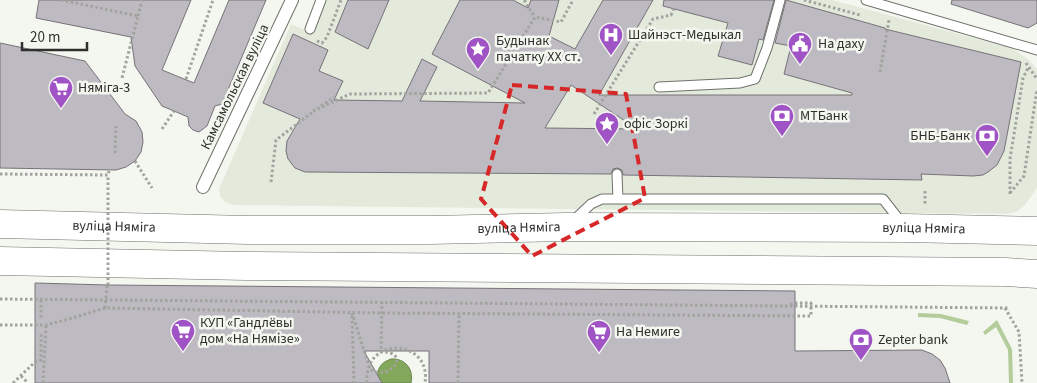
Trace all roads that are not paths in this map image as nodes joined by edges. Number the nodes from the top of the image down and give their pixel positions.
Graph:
1 (292, 0) edge
2 (321, 0) edge
3 (780, 0) edge
4 (866, 0) edge
5 (310, 28) dead end
6 (1037, 50) edge
7 (660, 87) dead end
8 (617, 174) dead end
9 (203, 187) dead end
10 (618, 199) junction
11 (0, 224) edge
12 (566, 227) junction
13 (906, 228) junction
14 (1037, 231) edge
15 (0, 261) edge
16 (1037, 274) edge

1 - 9 street, Камсамольская вуліца
2 - 5 lane
3 - 7 lane
4 - 6 lane
8 - 10 lane
10 - 12 lane
10 - 13 lane
11 - 12 main road, вуліца Няміга
12 - 13 main road, вуліца Няміга
13 - 14 main road, вуліца Няміга
15 - 16 main road

